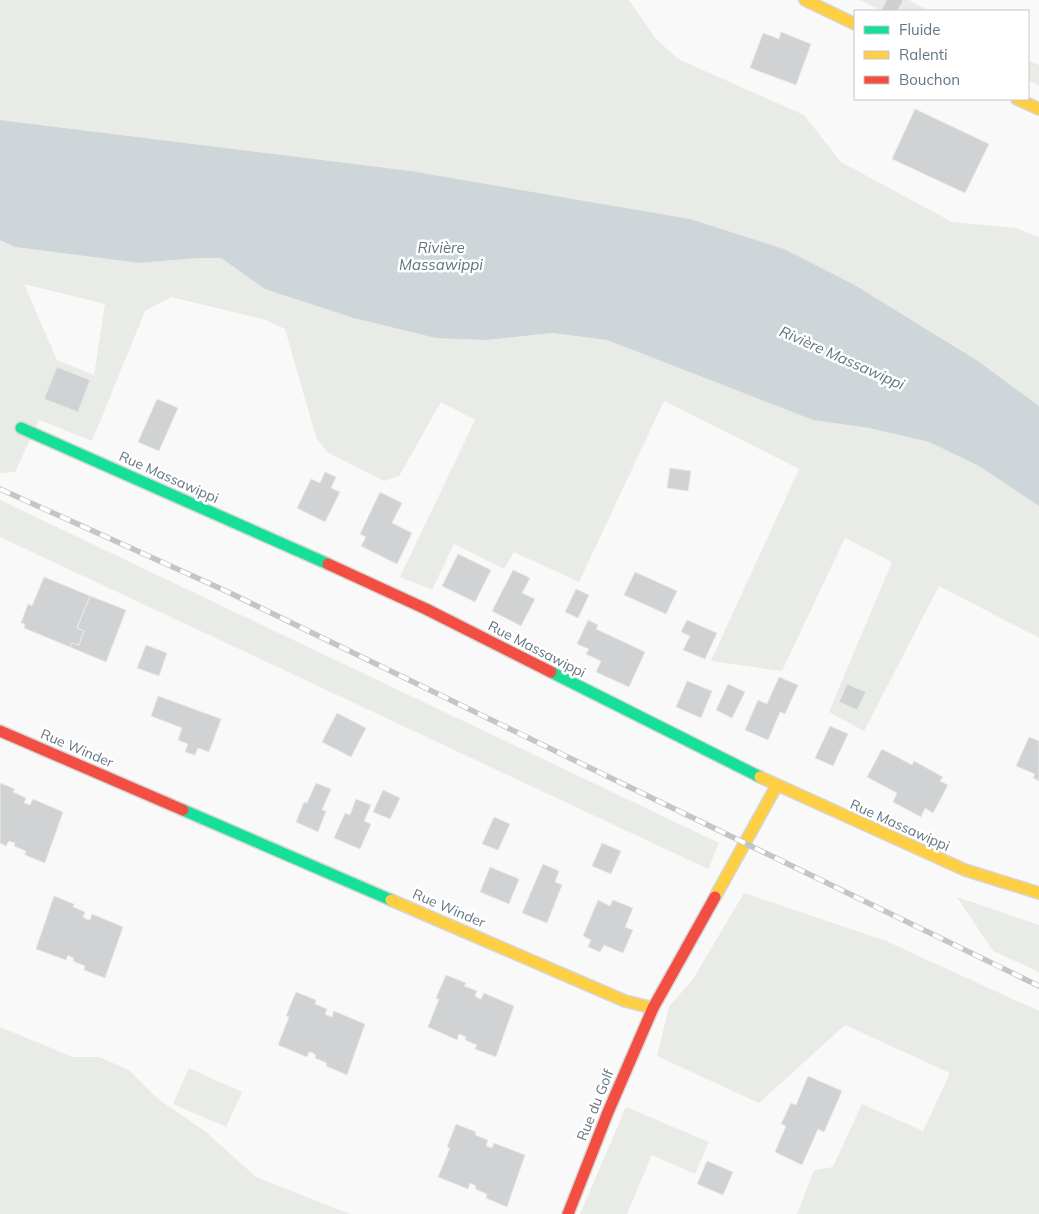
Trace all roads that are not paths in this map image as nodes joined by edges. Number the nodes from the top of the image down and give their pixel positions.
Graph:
1 (805, 0) edge
2 (854, 24) edge
3 (1019, 100) edge
4 (1039, 109) edge
5 (21, 428) dead end
6 (0, 731) edge
7 (777, 785) junction
8 (1039, 893) edge
9 (654, 1008) junction
10 (568, 1214) edge

1 - 2 street
3 - 4 street
5 - 7 street, Rue Massawippi
6 - 9 street, Rue Winder
7 - 8 street, Rue Massawippi
7 - 9 street
9 - 10 street, Rue du Golf

